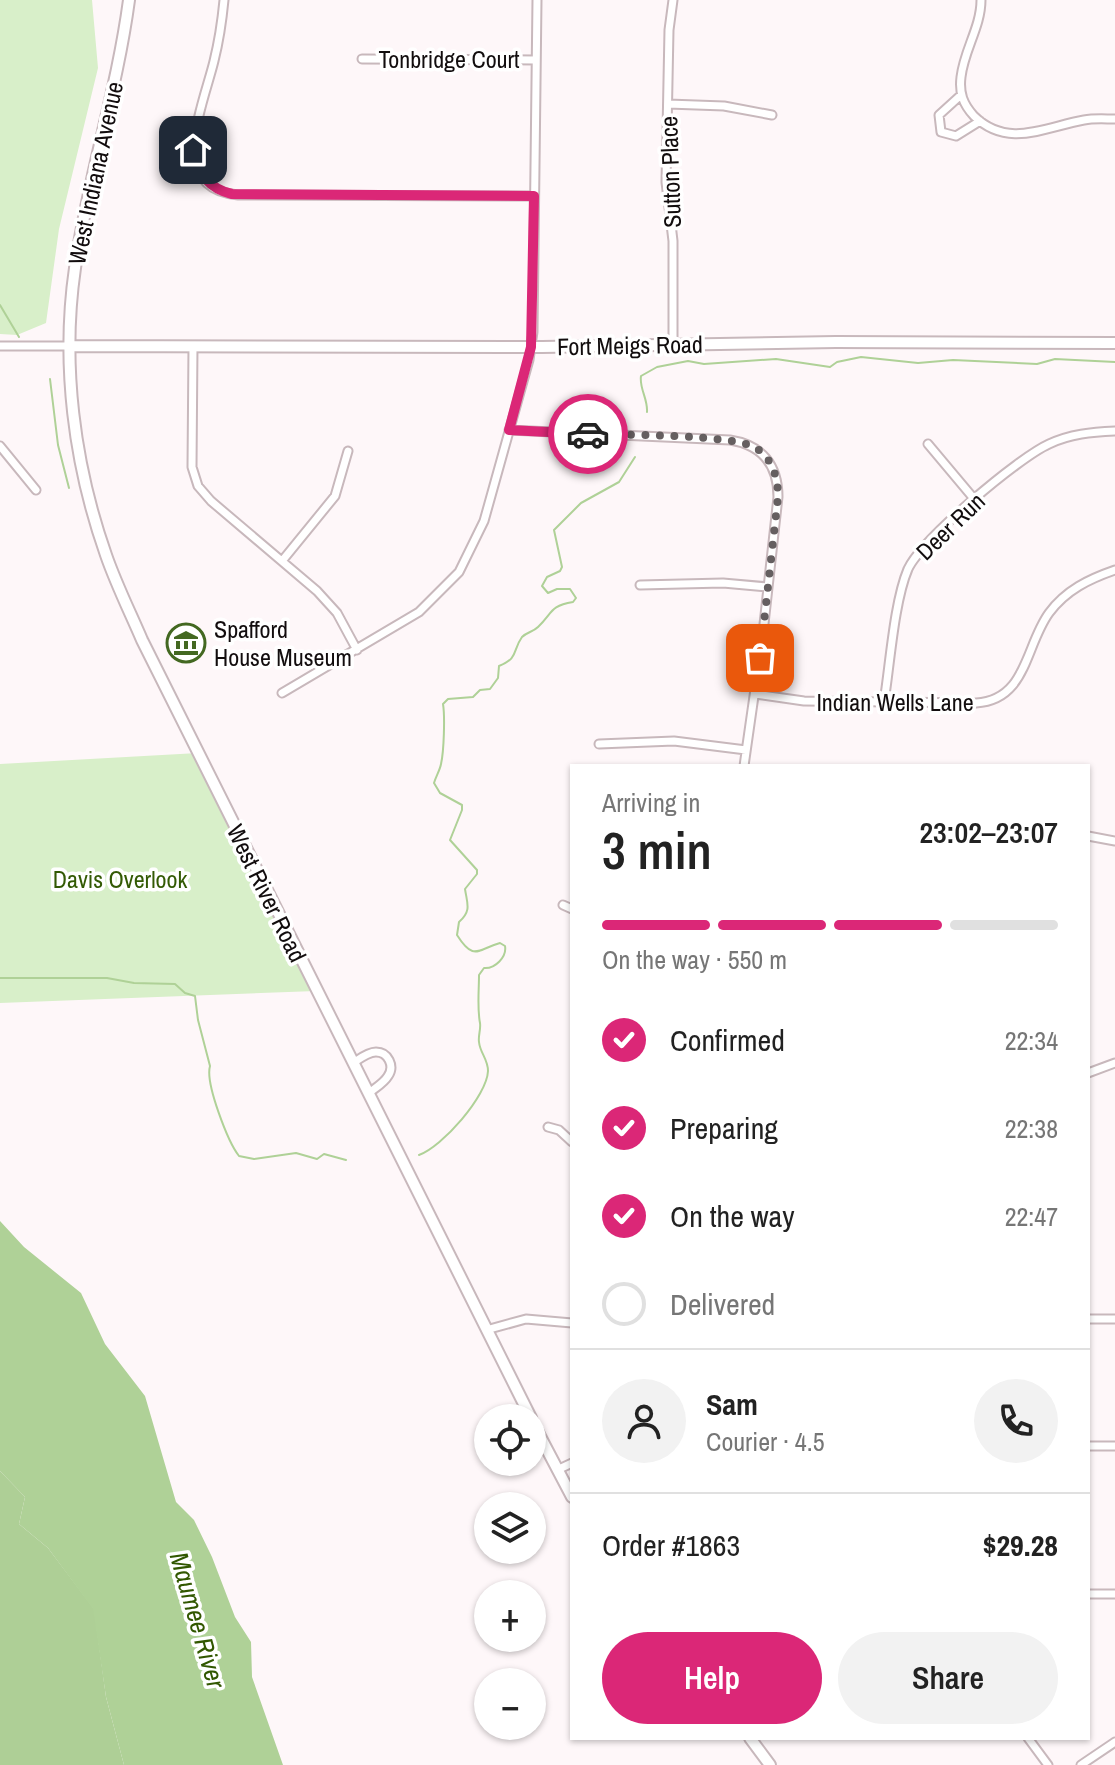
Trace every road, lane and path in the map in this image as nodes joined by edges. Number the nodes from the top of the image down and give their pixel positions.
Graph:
1 (129, 0) edge
2 (224, 0) edge
3 (537, 0) edge
4 (673, 0) edge
5 (981, 0) edge
6 (362, 59) dead end
7 (536, 60) junction
8 (961, 95) junction
9 (668, 104) junction
10 (772, 115) dead end
11 (1115, 119) edge
12 (980, 121) junction
13 (534, 196) junction
14 (1115, 343) edge
15 (673, 344) junction
16 (0, 346) edge
17 (69, 346) junction
18 (193, 346) junction
19 (531, 347) junction
20 (509, 430) junction
21 (1115, 431) edge
22 (928, 444) dead end
23 (0, 446) edge
24 (348, 451) dead end
25 (36, 490) dead end
26 (975, 500) junction
27 (282, 561) junction
28 (1115, 570) edge
29 (640, 585) dead end
30 (768, 587) junction
31 (357, 650) junction
32 (282, 693) dead end
33 (755, 694) junction
34 (884, 702) junction
35 (599, 744) dead end
36 (746, 750) junction
37 (744, 764) edge
38 (1090, 836) edge
39 (1115, 841) edge
40 (563, 905) dead end
41 (570, 908) edge
42 (353, 1063) junction
43 (1115, 1063) edge
44 (1090, 1072) edge
45 (369, 1093) junction
46 (548, 1127) dead end
47 (570, 1140) edge
48 (1090, 1319) edge
49 (1115, 1319) edge
50 (570, 1323) edge
51 (486, 1330) junction
52 (523, 1404) edge
53 (1090, 1446) edge
54 (1115, 1446) edge
55 (546, 1448) edge
56 (570, 1464) edge
57 (557, 1470) junction
58 (570, 1493) edge
59 (1090, 1594) edge
60 (1115, 1594) edge
61 (751, 1740) edge
62 (1029, 1740) edge
63 (1115, 1742) edge
64 (770, 1765) edge
65 (1048, 1765) edge
66 (1081, 1765) edge

1 - 17 main road, West Indiana Avenue
2 - 13 street
3 - 7 street
4 - 9 street, Sutton Place
5 - 8 street
6 - 7 street, Tonbridge Court
7 - 13 street
8 - 12 street
8 - 12 street
9 - 10 street
9 - 15 street, Sutton Place
11 - 12 street
13 - 19 street
14 - 15 main road, Fort Meigs Road
15 - 19 main road, Fort Meigs Road
16 - 17 street, Fort Meigs Road
17 - 18 main road, Fort Meigs Road
17 - 42 main road, West River Road
18 - 19 main road, Fort Meigs Road
18 - 27 street
19 - 20 street
20 - 30 street
20 - 31 street
21 - 26 street, Deer Run
22 - 26 street
23 - 25 street
24 - 27 street
26 - 34 street, Deer Run
27 - 31 street
28 - 34 street, Indian Wells Lane
29 - 30 street
30 - 33 street
31 - 32 street
33 - 34 street, Indian Wells Lane
33 - 36 street
35 - 36 street
36 - 37 street
38 - 39 street
40 - 41 street
42 - 45 main road, West River Road
42 - 45 street
43 - 44 street
45 - 51 main road, West River Road
46 - 47 street
48 - 49 street
50 - 51 street
51 - 52 main road, West River Road
53 - 54 street
55 - 57 main road, West River Road
56 - 57 street
57 - 58 main road, West River Road
59 - 60 street
61 - 64 main road
62 - 65 street
63 - 66 street

